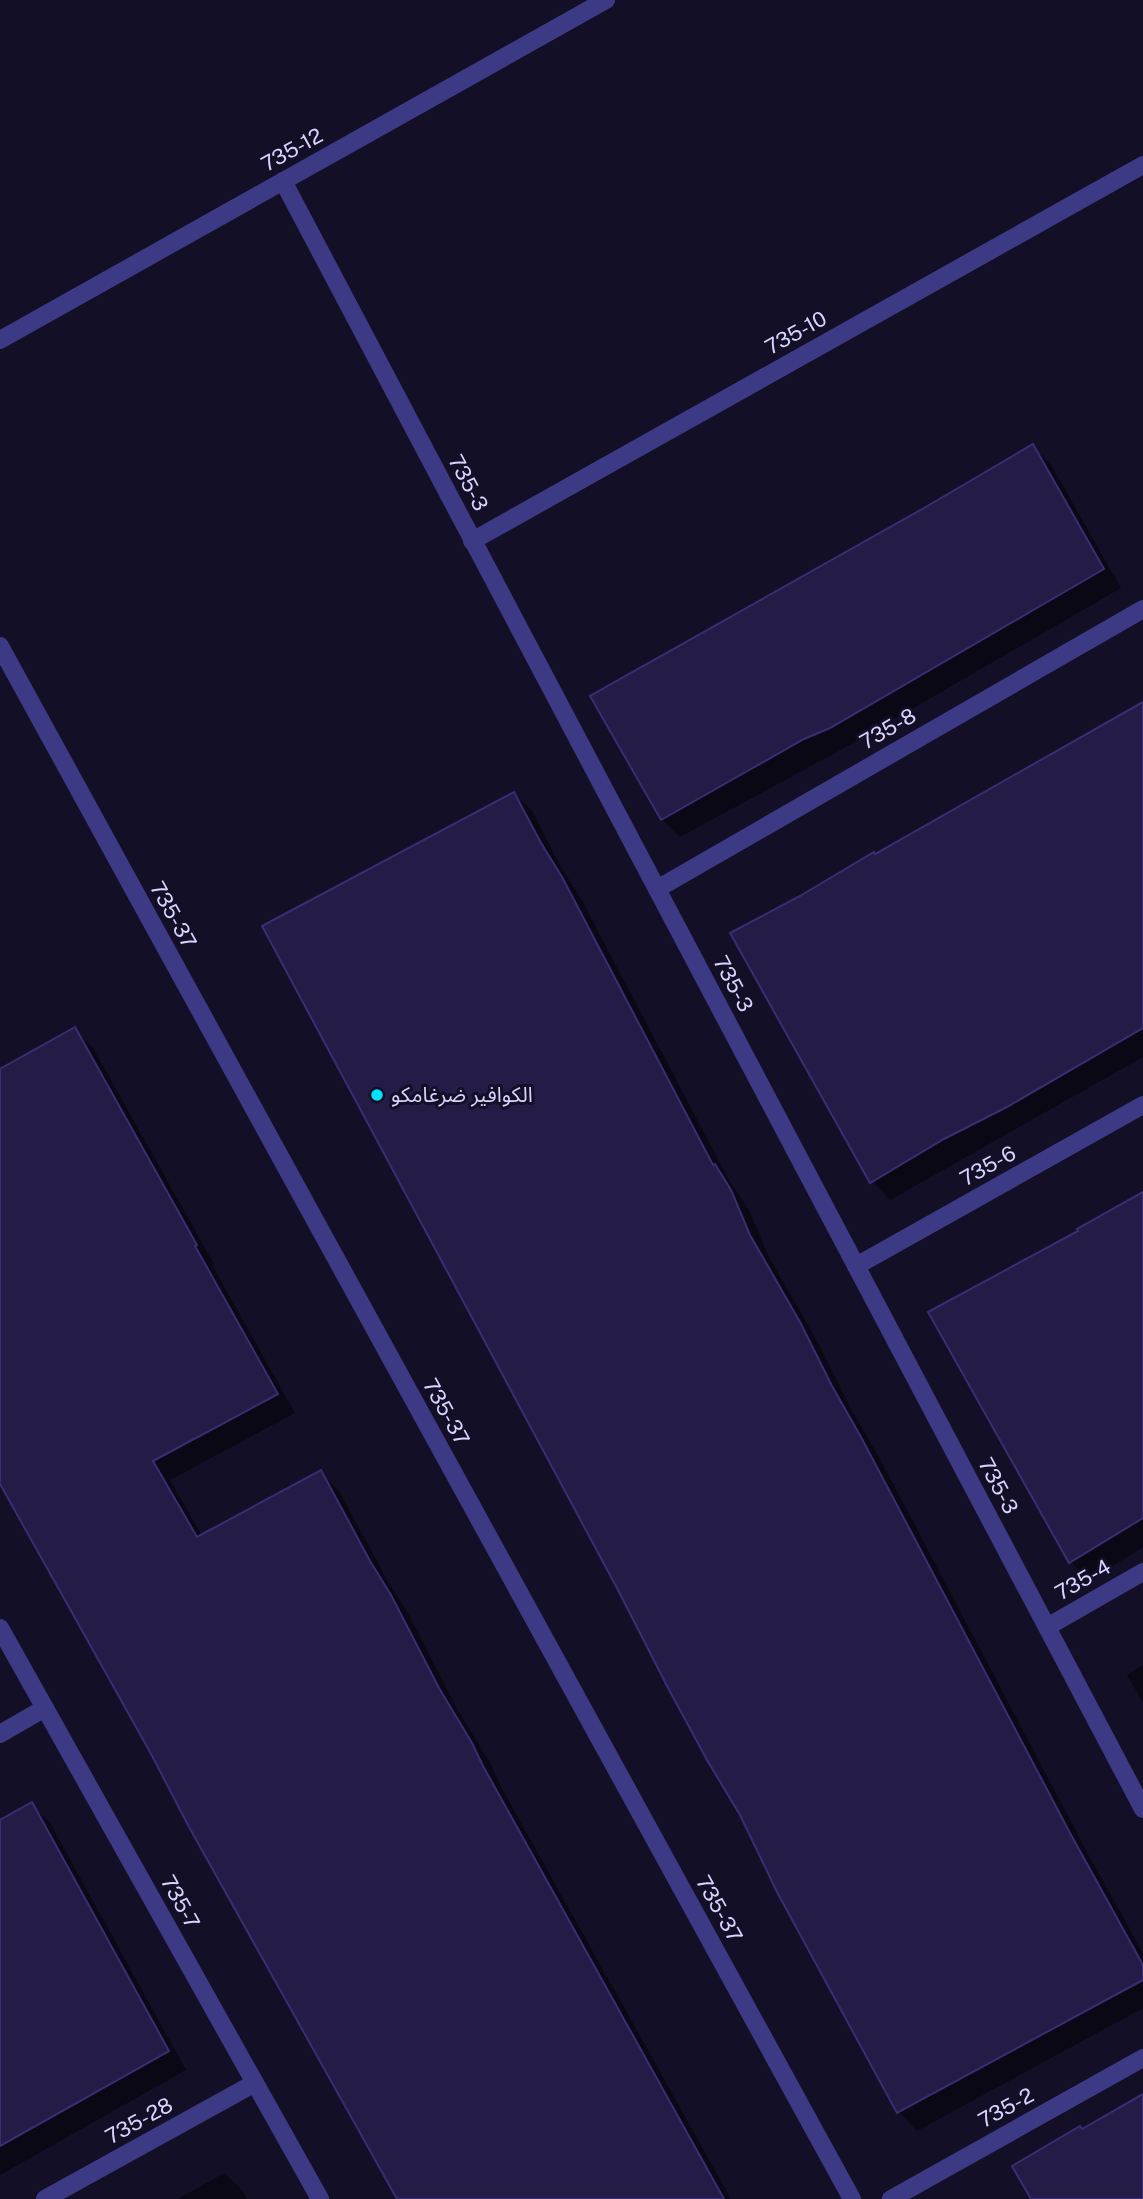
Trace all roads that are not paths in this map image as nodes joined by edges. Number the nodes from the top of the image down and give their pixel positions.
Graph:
1 (606, 0) edge
2 (1143, 165) edge
3 (283, 181) junction
4 (0, 340) edge
5 (472, 541) junction
6 (1143, 609) edge
7 (0, 646) edge
8 (657, 889) junction
9 (1143, 1105) edge
10 (856, 1266) junction
11 (1143, 1572) edge
12 (1047, 1627) junction
13 (0, 1628) edge
14 (45, 1708) junction
15 (0, 1734) edge
16 (1143, 1809) edge
17 (1143, 2058) edge
18 (255, 2083) junction
19 (45, 2199) edge
20 (320, 2199) edge
21 (852, 2199) edge
22 (891, 2199) edge

1 - 3 street, 735-12
2 - 5 street, 735-10
3 - 4 street, 735-12
3 - 5 street, 735-3
5 - 8 street, 735-3
6 - 8 street, 735-8
7 - 21 street, 735-37
8 - 10 street, 735-3
9 - 10 street, 735-6
10 - 12 street, 735-3
11 - 12 street, 735-4
12 - 16 street, 735-3
13 - 14 street, 735-7
14 - 15 street
14 - 18 street, 735-7
17 - 22 street, 735-2
18 - 19 street, 735-28
18 - 20 street, 735-7

